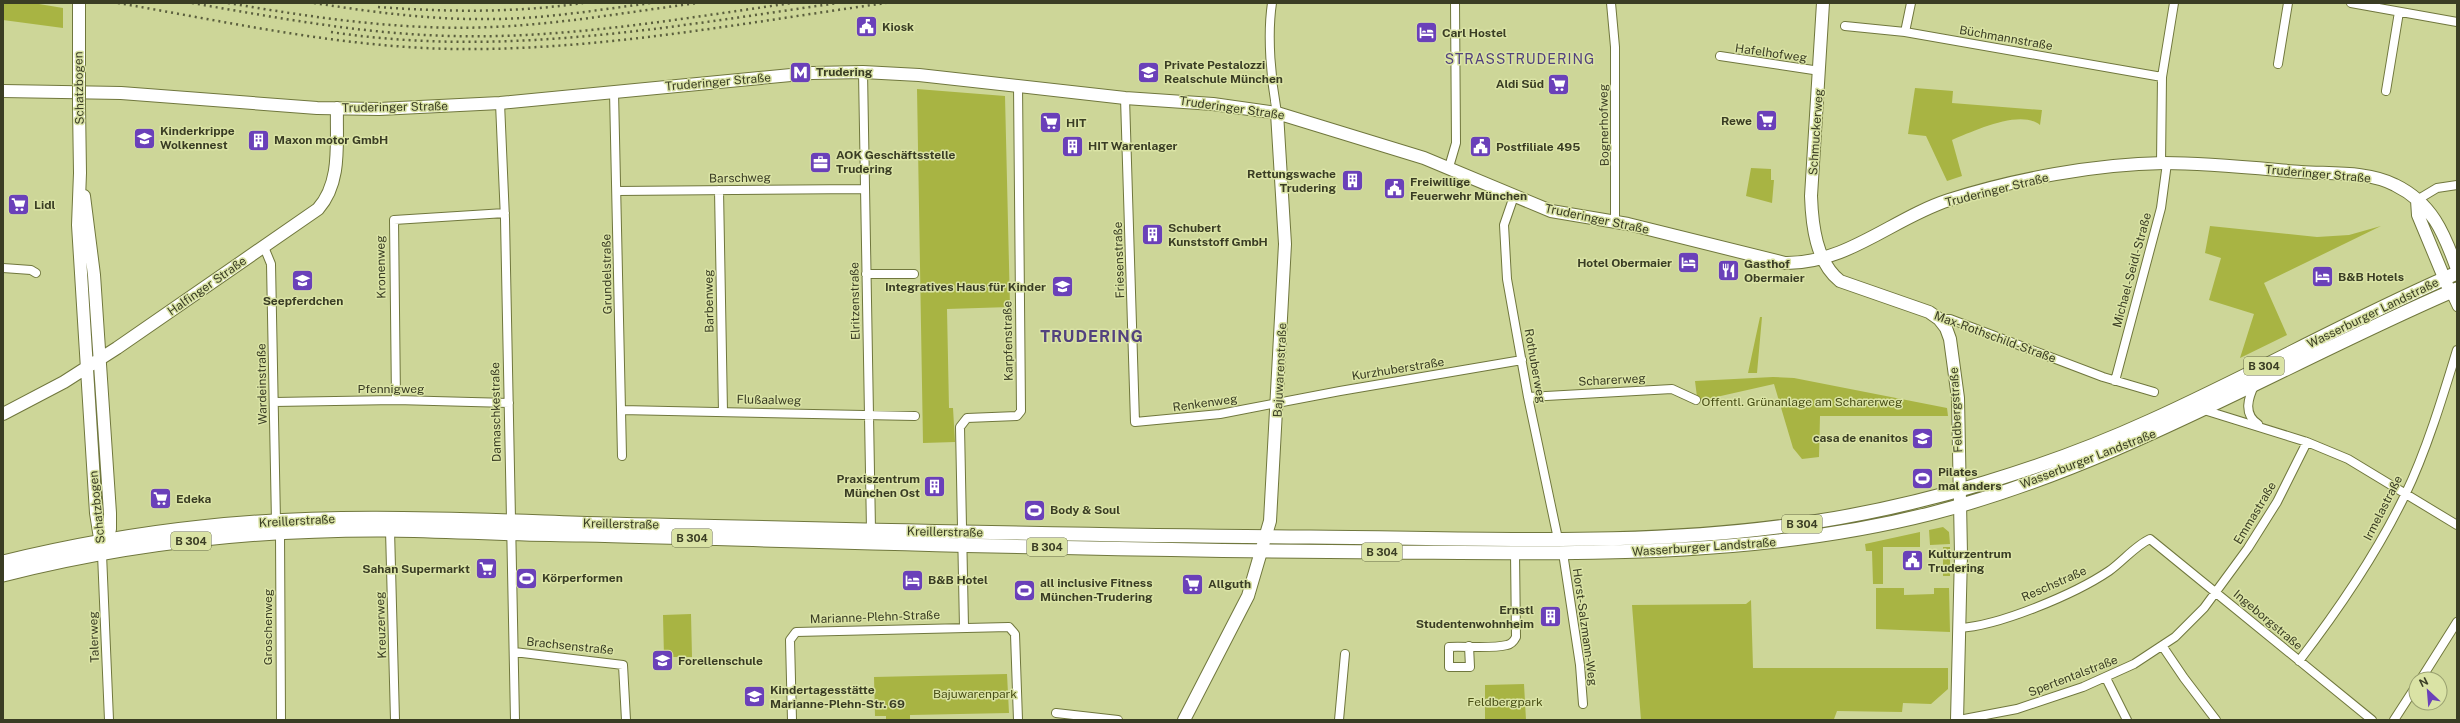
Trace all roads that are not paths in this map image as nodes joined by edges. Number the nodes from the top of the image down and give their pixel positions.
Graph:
1 (79, 3) edge
2 (1272, 3) edge
3 (1455, 3) edge
4 (1611, 3) edge
5 (1823, 3) edge
6 (1911, 3) edge
7 (2174, 3) edge
8 (2288, 3) edge
9 (2351, 3) edge
10 (2399, 12) junction
11 (2457, 22) edge
12 (1845, 26) dead end
13 (1906, 32) junction
14 (1720, 56) dead end
15 (2278, 64) dead end
16 (1820, 71) junction
17 (863, 72) junction
18 (2162, 77) junction
19 (1018, 85) junction
20 (3, 91) edge
21 (614, 92) junction
22 (2386, 92) dead end
23 (1125, 98) junction
24 (500, 103) junction
25 (337, 108) junction
26 (1277, 113) junction
27 (2164, 163) junction
28 (1449, 167) junction
29 (80, 173) junction
30 (2457, 185) edge
31 (864, 189) junction
32 (719, 190) junction
33 (617, 191) junction
34 (1514, 196) junction
35 (2417, 200) junction
36 (505, 213) junction
37 (1615, 222) junction
38 (264, 247) junction
39 (1824, 259) junction
40 (3, 268) edge
41 (2457, 269) edge
42 (36, 273) dead end
43 (866, 274) junction
44 (914, 274) dead end
45 (2457, 274) edge
46 (2445, 279) junction
47 (2453, 291) edge
48 (2457, 307) edge
49 (1939, 319) junction
50 (2457, 350) edge
51 (100, 359) junction
52 (1522, 360) junction
53 (86, 368) junction
54 (2116, 381) junction
55 (2255, 384) junction
56 (2154, 392) dead end
57 (1528, 397) junction
58 (396, 400) junction
59 (1696, 400) dead end
60 (274, 402) junction
61 (508, 403) junction
62 (1278, 403) junction
63 (622, 410) junction
64 (2204, 410) junction
65 (723, 412) junction
66 (3, 414) edge
67 (870, 414) junction
68 (916, 416) dead end
69 (1135, 422) joint
70 (2264, 428) junction
71 (2307, 442) junction
72 (622, 456) dead end
73 (1959, 489) junction
74 (2406, 494) junction
75 (1959, 506) junction
76 (511, 520) junction
77 (2457, 525) edge
78 (278, 528) junction
79 (390, 530) junction
80 (871, 530) junction
81 (511, 535) junction
82 (1266, 537) junction
83 (962, 539) junction
84 (1558, 539) junction
85 (104, 540) junction
86 (2148, 540) joint
87 (1262, 552) junction
88 (1515, 553) junction
89 (1563, 553) junction
90 (102, 554) junction
91 (3, 562) edge
92 (3, 575) edge
93 (2216, 592) junction
94 (2457, 622) edge
95 (964, 627) junction
96 (1959, 628) junction
97 (1469, 646) dead end
98 (2163, 646) junction
99 (514, 652) junction
100 (1345, 654) dead end
101 (2299, 661) junction
102 (2426, 671) edge
103 (2106, 678) junction
104 (2408, 698) edge
105 (1583, 704) dead end
106 (1056, 713) dead end
107 (109, 720) edge
108 (281, 720) edge
109 (395, 720) edge
110 (515, 720) edge
111 (626, 720) edge
112 (792, 720) edge
113 (1018, 720) edge
114 (1118, 720) edge
115 (1184, 720) edge
116 (1339, 720) edge
117 (1958, 720) edge
118 (2127, 720) edge
119 (2216, 720) edge
120 (2372, 720) edge
121 (2394, 720) edge

1 - 29 street, Schatzbogen, bridge
2 - 26 street, Bajuwarenstraße
3 - 28 street
4 - 37 street, Bognerhofweg
5 - 16 street, Schmuckerweg
6 - 13 street
7 - 18 street, Michael-Seidl-Straße
8 - 15 street
9 - 10 street
10 - 11 street
10 - 22 street
12 - 13 street, Büchmannstraße
13 - 18 street, Büchmannstraße
14 - 16 street, Hafelhofweg
16 - 39 street, Schmuckerweg
17 - 19 street, Truderinger Straße
17 - 21 street, Truderinger Straße
17 - 31 street, Elritzenstraße
18 - 27 street, Michael-Seidl-Straße
19 - 23 street, Truderinger Straße
19 - 83 street, Karpfenstraße
20 - 25 street, Truderinger Straße
21 - 24 street, Truderinger Straße
21 - 33 street, Grundelstraße
23 - 26 street, Truderinger Straße
23 - 69 street, Friesenstraße
24 - 25 street, Truderinger Straße
24 - 36 street, Damaschkestraße
25 - 38 street, Halfinger Straße
26 - 28 street, Truderinger Straße
26 - 62 street, Bajuwarenstraße
27 - 35 street, Truderinger Straße
27 - 39 street, Truderinger Straße
27 - 54 street, Michael-Seidl-Straße
28 - 34 street, Truderinger Straße
29 - 51 street, Schatzbogen
29 - 53 street, Schatzbogen
30 - 35 street
31 - 32 street, Barschweg
31 - 43 street, Elritzenstraße
32 - 33 street, Barschweg
32 - 65 street, Barbenweg
33 - 63 street, Grundelstraße
34 - 37 street, Truderinger Straße
34 - 52 street, Rothuberweg
35 - 41 street, Truderinger Straße
35 - 46 street
36 - 58 street, Kronenweg
36 - 61 street, Damaschkestraße
37 - 39 street, Truderinger Straße
38 - 51 street, Halfinger Straße
38 - 60 street, Wardeinstraße
39 - 49 street, Max-Rothschild-Straße
40 - 42 street
43 - 44 street
43 - 67 street, Elritzenstraße
45 - 46 main road, Wasserburger Landstraße / B 304
46 - 47 street
46 - 73 main road, Wasserburger Landstraße / B 304
47 - 48 street
47 - 55 main road, Wasserburger Landstraße / B 304
49 - 54 street, Max-Rothschild-Straße
49 - 73 street, Feldbergstraße
50 - 74 street, Irmelastraße
51 - 53 street, Halfinger Straße
51 - 85 street, Schatzbogen
52 - 57 street, Rothuberweg
52 - 62 street, Kurzhuberstraße
53 - 66 street, Halfinger Straße
53 - 85 street, Schatzbogen
54 - 56 street, Max-Rothschild-Straße
55 - 64 main road, Wasserburger Landstraße / B 304
55 - 70 street
57 - 59 street, Scharerweg
57 - 84 street, Rothuberweg
58 - 60 street, Pfennigweg
58 - 61 street, Pfennigweg
60 - 78 street, Wardeinstraße
61 - 76 street, Damaschkestraße
62 - 69 street, Renkenweg
62 - 82 street, Bajuwarenstraße
63 - 65 street, Flußaalweg
63 - 72 street, Grundelstraße
64 - 70 street
64 - 75 main road, Wasserburger Landstraße / B 304
65 - 67 street, Flußaalweg
67 - 68 street, Flußaalweg
67 - 80 street, Elritzenstraße
70 - 71 street
71 - 74 street
71 - 93 street, Emmastraße
73 - 75 street, Feldbergstraße
73 - 84 main road, Wasserburger Landstraße / B 304
74 - 77 street
74 - 101 street, Irmelastraße
75 - 89 main road, Wasserburger Landstraße / B 304
75 - 96 street, Feldbergstraße
76 - 78 main road, Kreillerstraße / B 304
76 - 80 main road, Kreillerstraße / B 304
76 - 81 street, Damaschkestraße
78 - 79 main road, Kreillerstraße / B 304
78 - 85 main road, Kreillerstraße / B 304
78 - 90 main road, Kreillerstraße / B 304
78 - 108 street, Groschenweg
79 - 81 main road, Kreillerstraße / B 304
79 - 109 street, Kreuzerweg
80 - 83 main road, Kreillerstraße / B 304
81 - 83 main road, Kreillerstraße / B 304
81 - 99 street, Damaschkestraße
82 - 83 main road, Kreillerstraße / B 304
82 - 84 main road, Wasserburger Landstraße / B 304
82 - 87 street, Bajuwarenstraße
83 - 87 main road, Kreillerstraße / B 304
83 - 95 street
85 - 90 street, Schatzbogen
85 - 91 main road, Kreillerstraße / B 304
86 - 93 street, Ingeborgstraße
86 - 96 street, Reschstraße
87 - 88 main road, Wasserburger Landstraße / B 304
87 - 115 street, Bajuwarenstraße
88 - 89 main road, Wasserburger Landstraße / B 304
88 - 97 street
89 - 105 street, Horst-Salzmann-Weg
90 - 92 main road, Kreillerstraße / B 304
90 - 107 street, Talerweg
93 - 98 street, Spertentalstraße
93 - 101 street, Ingeborgstraße
94 - 102 street
95 - 112 street, Marianne-Plehn-Straße
95 - 113 street
96 - 117 street, Feldbergstraße
98 - 103 street, Spertentalstraße
98 - 119 street
99 - 110 street, Damaschkestraße
99 - 111 street, Brachsenstraße
100 - 116 street
101 - 120 street, Ingeborgstraße
103 - 117 street, Spertentalstraße
103 - 118 street
104 - 121 street
106 - 114 street

